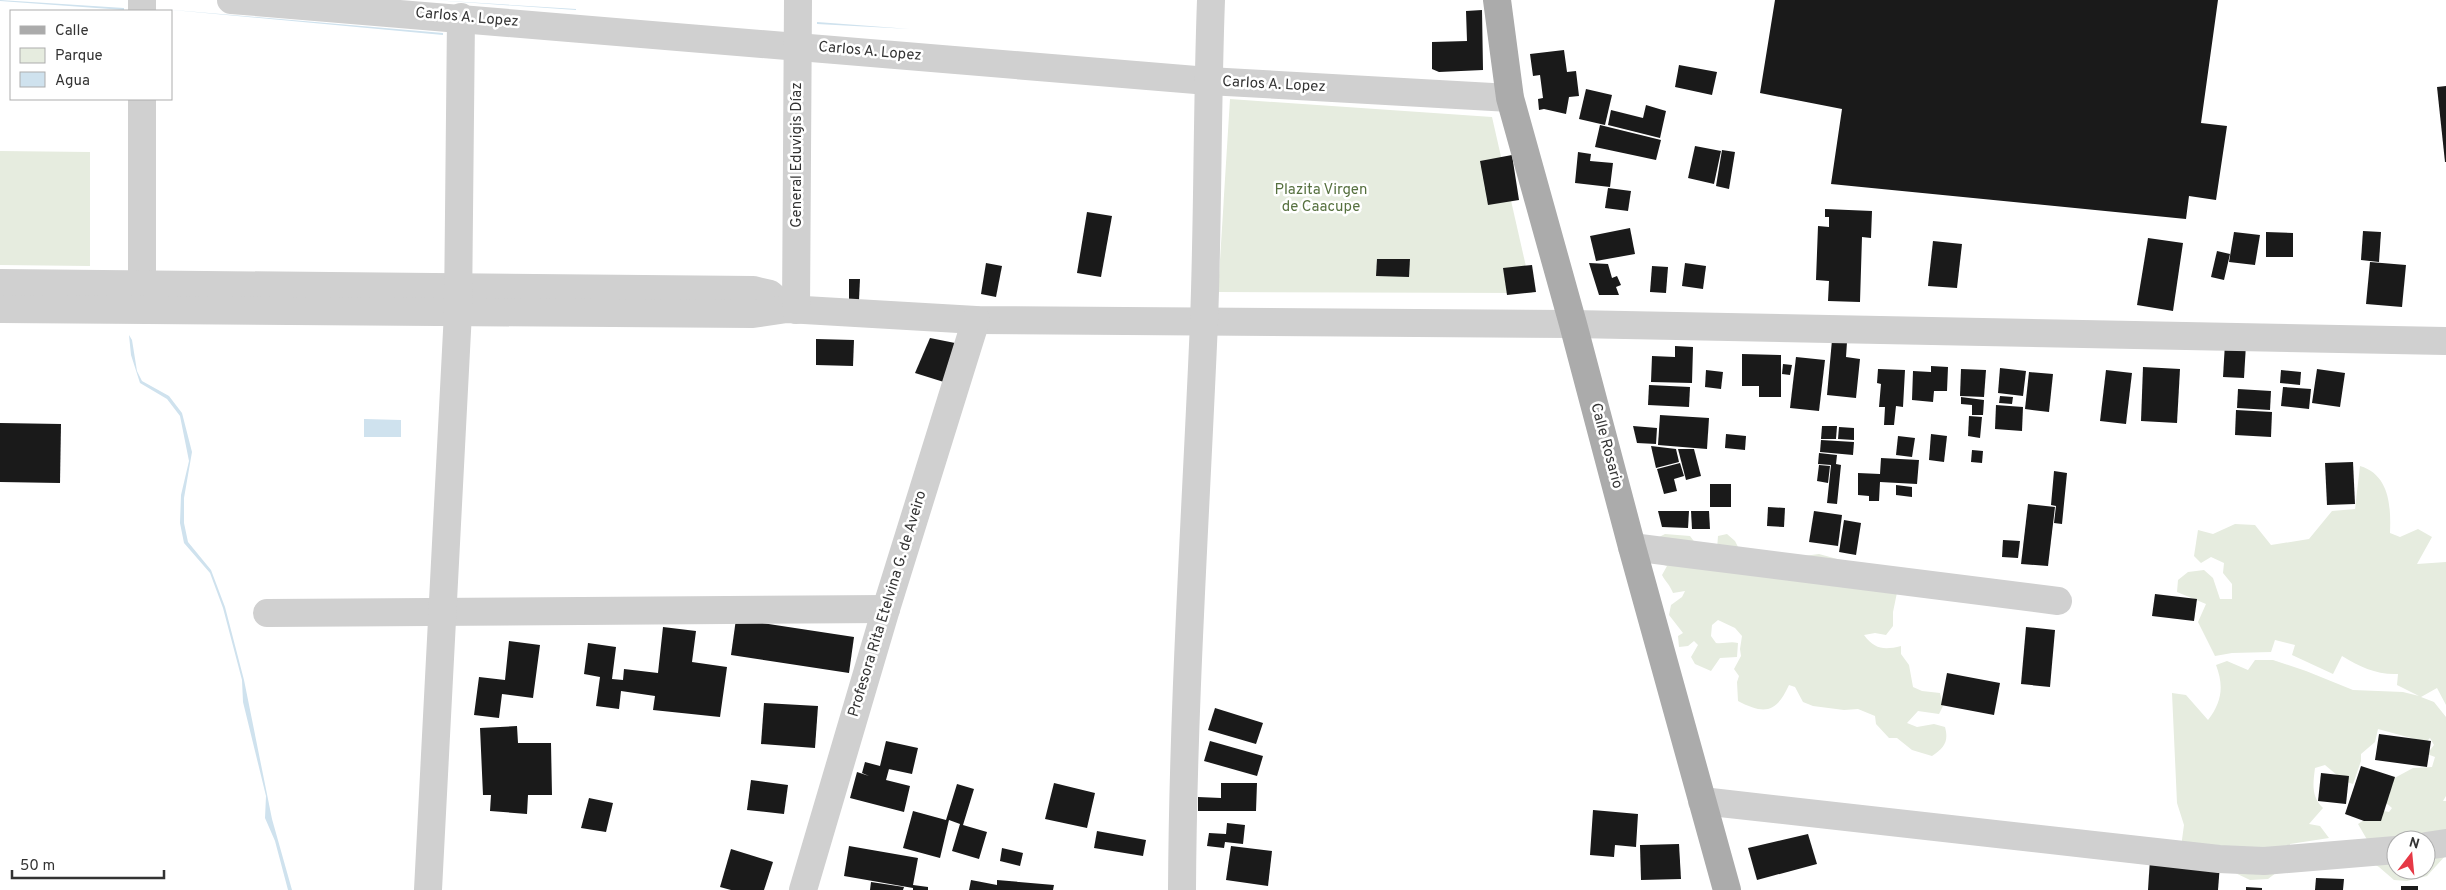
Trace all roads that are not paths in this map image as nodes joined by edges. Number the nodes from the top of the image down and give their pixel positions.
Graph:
1 (231, 0) edge
2 (798, 0) edge
3 (1212, 0) edge
4 (1497, 0) edge
5 (461, 18) junction
6 (798, 46) junction
7 (1208, 81) junction
8 (1510, 98) junction
9 (142, 100) edge
10 (0, 283) edge
11 (142, 297) junction
12 (458, 300) junction
13 (0, 309) edge
14 (792, 309) junction
15 (976, 320) junction
16 (1204, 320) junction
17 (1573, 324) junction
18 (2446, 341) edge
19 (1632, 547) junction
20 (2058, 601) dead end
21 (886, 609) junction
22 (442, 611) junction
23 (267, 613) dead end
24 (1702, 801) junction
25 (2386, 851) edge
26 (428, 890) edge
27 (803, 890) edge
28 (1182, 890) edge
29 (1727, 890) edge

1 - 5 street, Carlos A. Lopez
2 - 6 street, General Eduvigis Díaz
3 - 7 street
4 - 8 main road, Calle Rosario
5 - 6 street, Carlos A. Lopez
5 - 12 street
6 - 7 street, Carlos A. Lopez
6 - 14 street, General Eduvigis Díaz
7 - 8 street, Carlos A. Lopez
7 - 16 street
8 - 17 main road, Calle Rosario
9 - 11 street
10 - 11 street
11 - 12 street
11 - 13 street
12 - 14 street
12 - 22 street
14 - 15 street
15 - 16 street
15 - 21 street, Profesora Rita Etelvina G. de Aveiro
16 - 17 street
16 - 28 street
17 - 18 street
17 - 19 main road, Calle Rosario
19 - 20 street
19 - 24 main road, Calle Rosario
21 - 22 street
21 - 27 street, Profesora Rita Etelvina G. de Aveiro
22 - 23 street
22 - 26 street
24 - 25 street
24 - 29 main road, Calle Rosario

